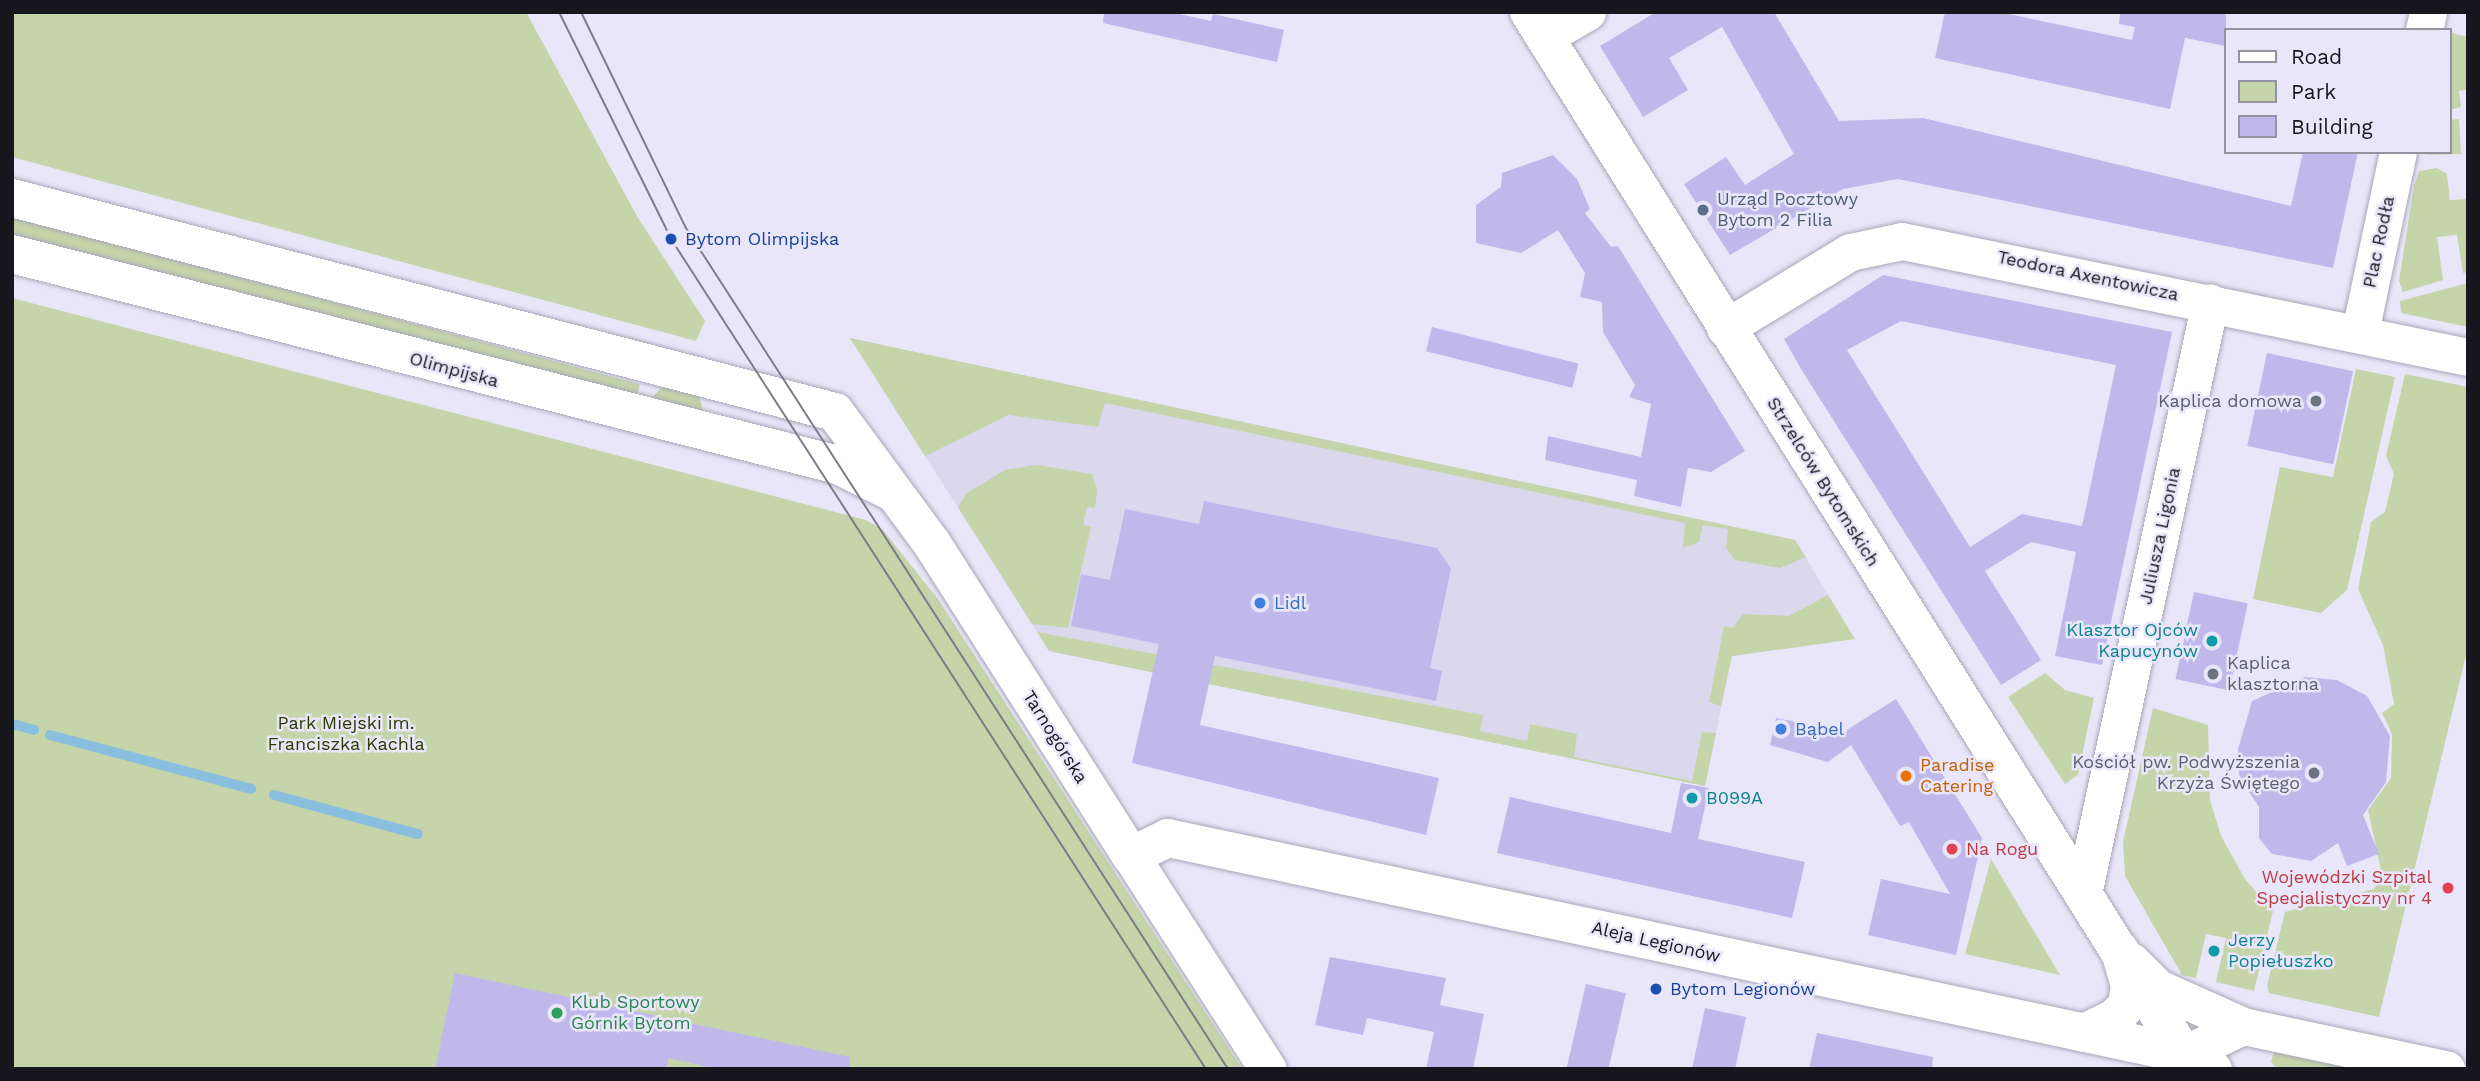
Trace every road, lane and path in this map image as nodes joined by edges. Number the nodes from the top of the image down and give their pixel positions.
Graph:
1 (1587, 12) edge
2 (1537, 24) edge
3 (2398, 154) edge
4 (12, 198) edge
5 (12, 254) edge
6 (2210, 302) junction
7 (1725, 328) junction
8 (2360, 332) junction
9 (2468, 357) edge
10 (893, 493) junction
11 (1131, 856) junction
12 (2084, 894) junction
13 (2120, 950) junction
14 (2243, 1026) junction
15 (2084, 1033) junction
16 (2196, 1064) edge
17 (1268, 1069) edge
18 (2446, 1069) edge

1 - 2 street
2 - 7 street, Strzelców Bytomskich
3 - 8 street, Plac Rodła
4 - 10 street, Tarnogórska
5 - 10 street, Olimpijska
6 - 7 street, Teodora Axentowicza
6 - 8 street, Teodora Axentowicza
6 - 12 street, Juliusza Ligonia
7 - 12 street, Strzelców Bytomskich
8 - 9 street, Teodora Axentowicza
10 - 11 street, Tarnogórska
11 - 15 street, Aleja Legionów
11 - 17 street, Tarnogórska
12 - 13 street, Strzelców Bytomskich
13 - 14 street
13 - 15 street, Strzelców Bytomskich
13 - 16 street, Strzelców Bytomskich
14 - 16 street
14 - 18 street
15 - 16 street, Aleja Legionów

